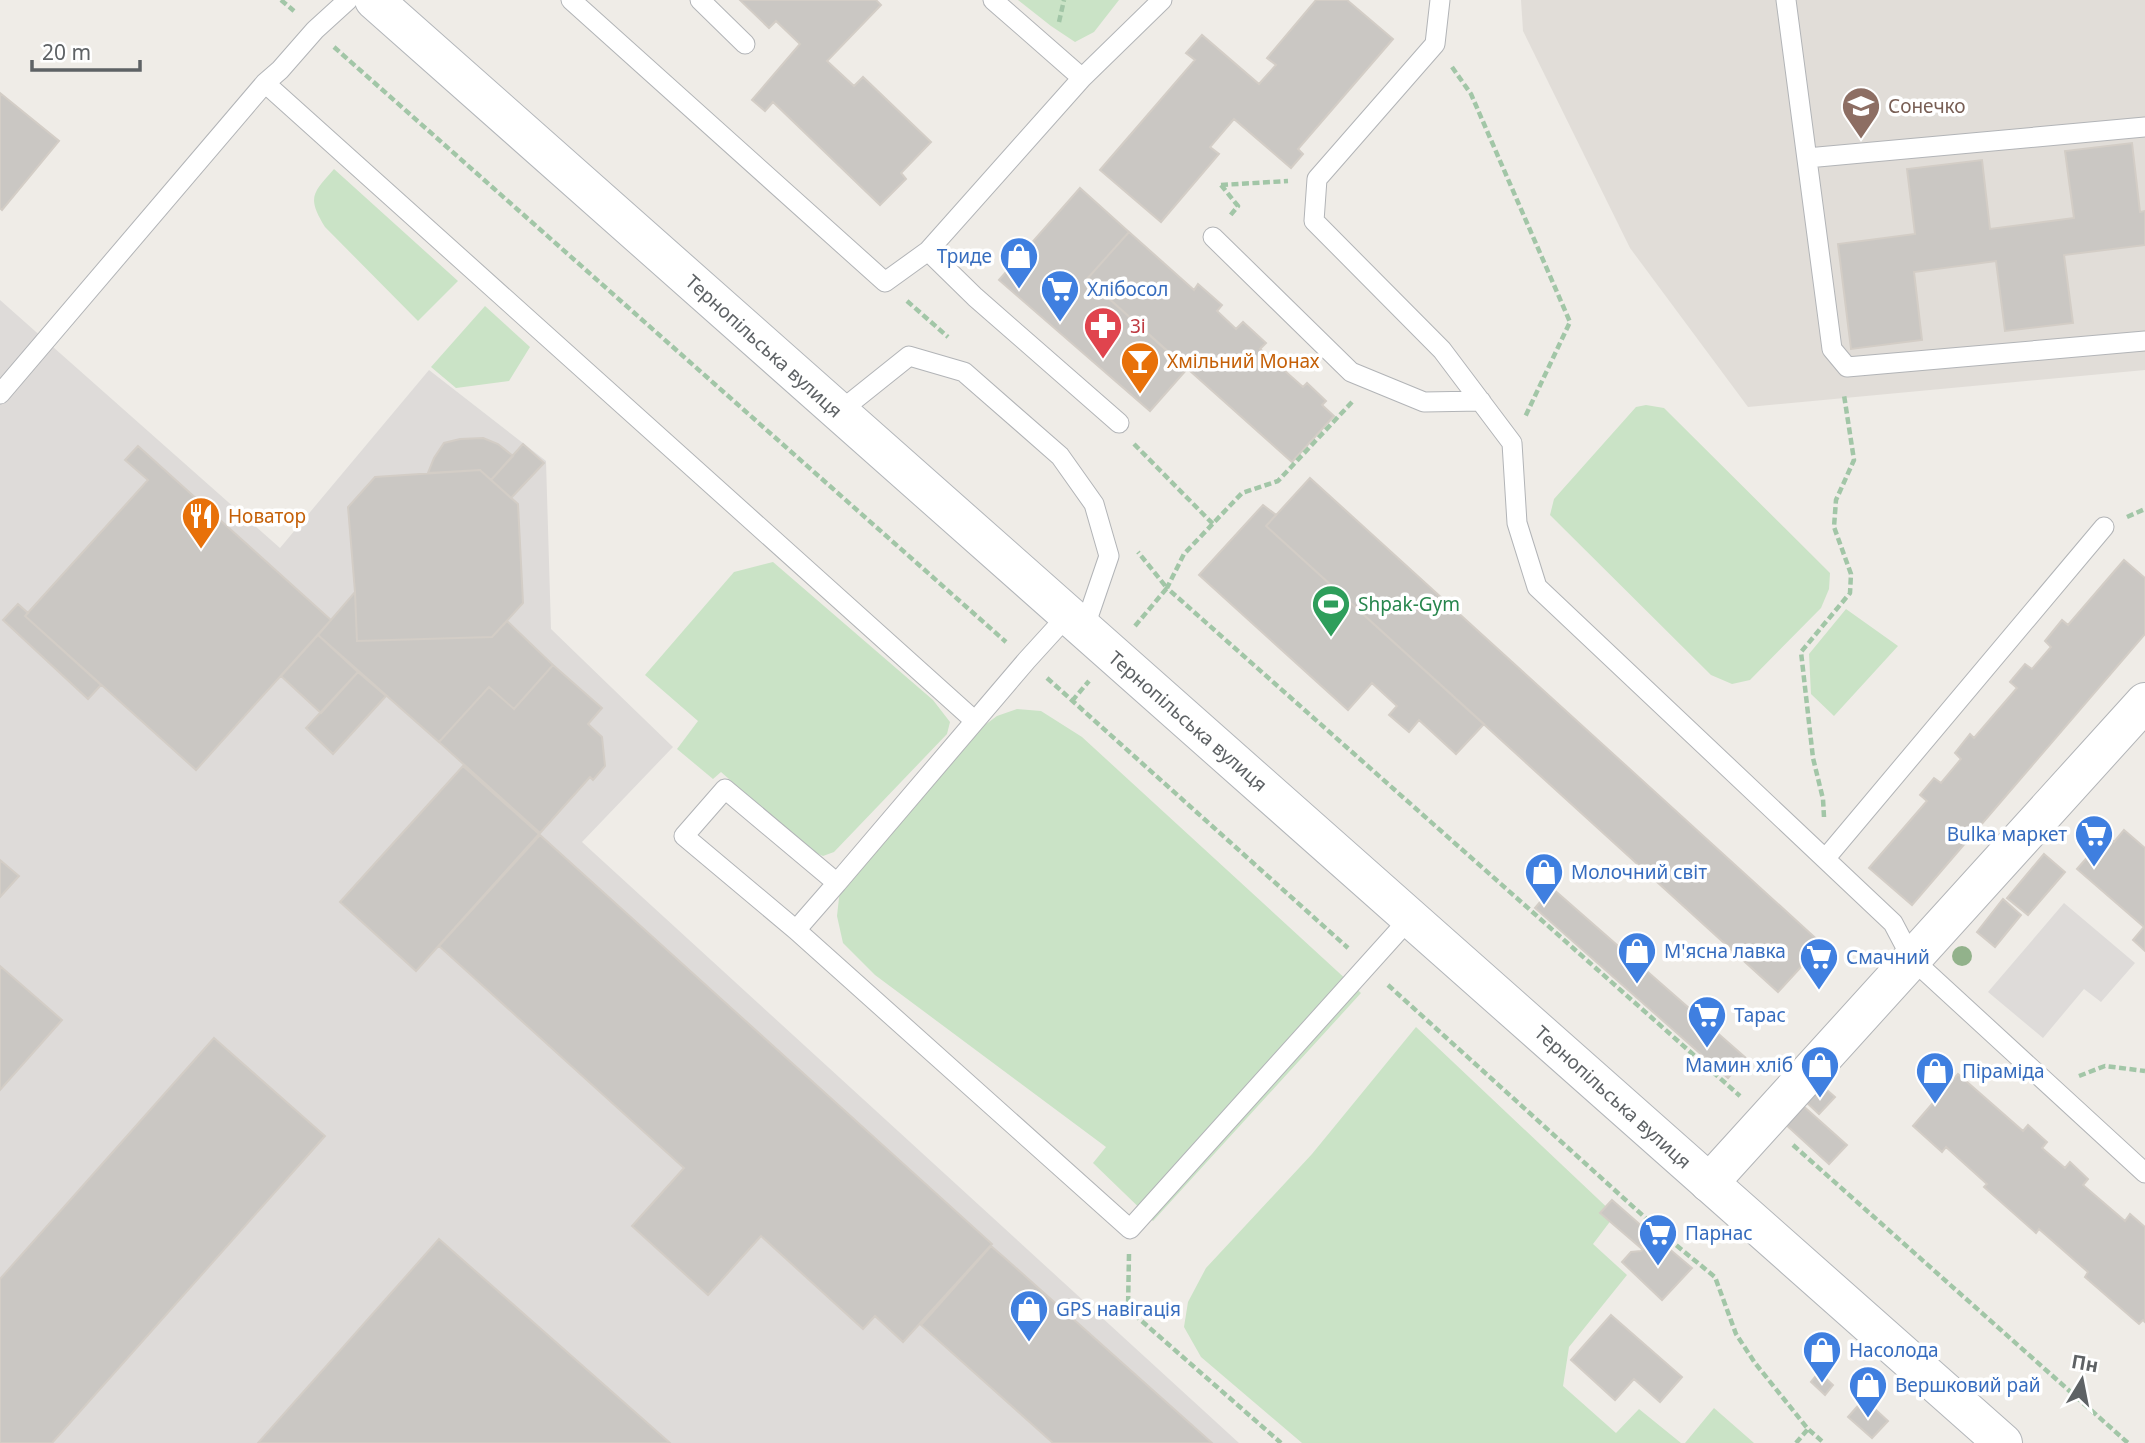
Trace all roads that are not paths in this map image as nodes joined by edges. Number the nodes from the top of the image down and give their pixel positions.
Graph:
1 (348, 0) edge
2 (374, 0) edge
3 (571, 0) edge
4 (700, 0) edge
5 (993, 0) edge
6 (1162, 0) edge
7 (1440, 0) edge
8 (1786, 0) edge
9 (745, 44) dead end
10 (1082, 78) junction
11 (265, 83) junction
12 (2145, 127) edge
13 (1807, 158) junction
14 (1213, 237) dead end
15 (928, 251) junction
16 (2145, 341) edge
17 (0, 394) edge
18 (1481, 401) junction
19 (839, 412) junction
20 (1119, 423) dead end
21 (2104, 527) dead end
22 (1076, 622) junction
23 (2145, 702) edge
24 (975, 721) junction
25 (1825, 859) junction
26 (837, 883) junction
27 (1410, 918) junction
28 (796, 930) junction
29 (1912, 958) junction
30 (2145, 1173) edge
31 (1709, 1183) junction
32 (2003, 1443) edge

1 - 11 lane
2 - 19 main road, Тернопільська вулиця
3 - 15 lane
4 - 9 lane
5 - 10 lane
6 - 10 lane
7 - 18 lane
8 - 13 lane
10 - 15 lane
11 - 17 lane
11 - 24 lane
12 - 13 lane
13 - 16 lane
14 - 18 lane
15 - 20 lane
18 - 25 lane
19 - 22 main road, Тернопільська вулиця
19 - 22 lane
21 - 25 lane
22 - 24 lane
22 - 27 main road, Тернопільська вулиця
23 - 29 main road
24 - 26 lane
25 - 29 lane
26 - 28 lane
26 - 28 lane
27 - 28 lane
27 - 31 main road, Тернопільська вулиця
29 - 30 lane
29 - 31 main road
31 - 32 main road, Тернопільська вулиця

